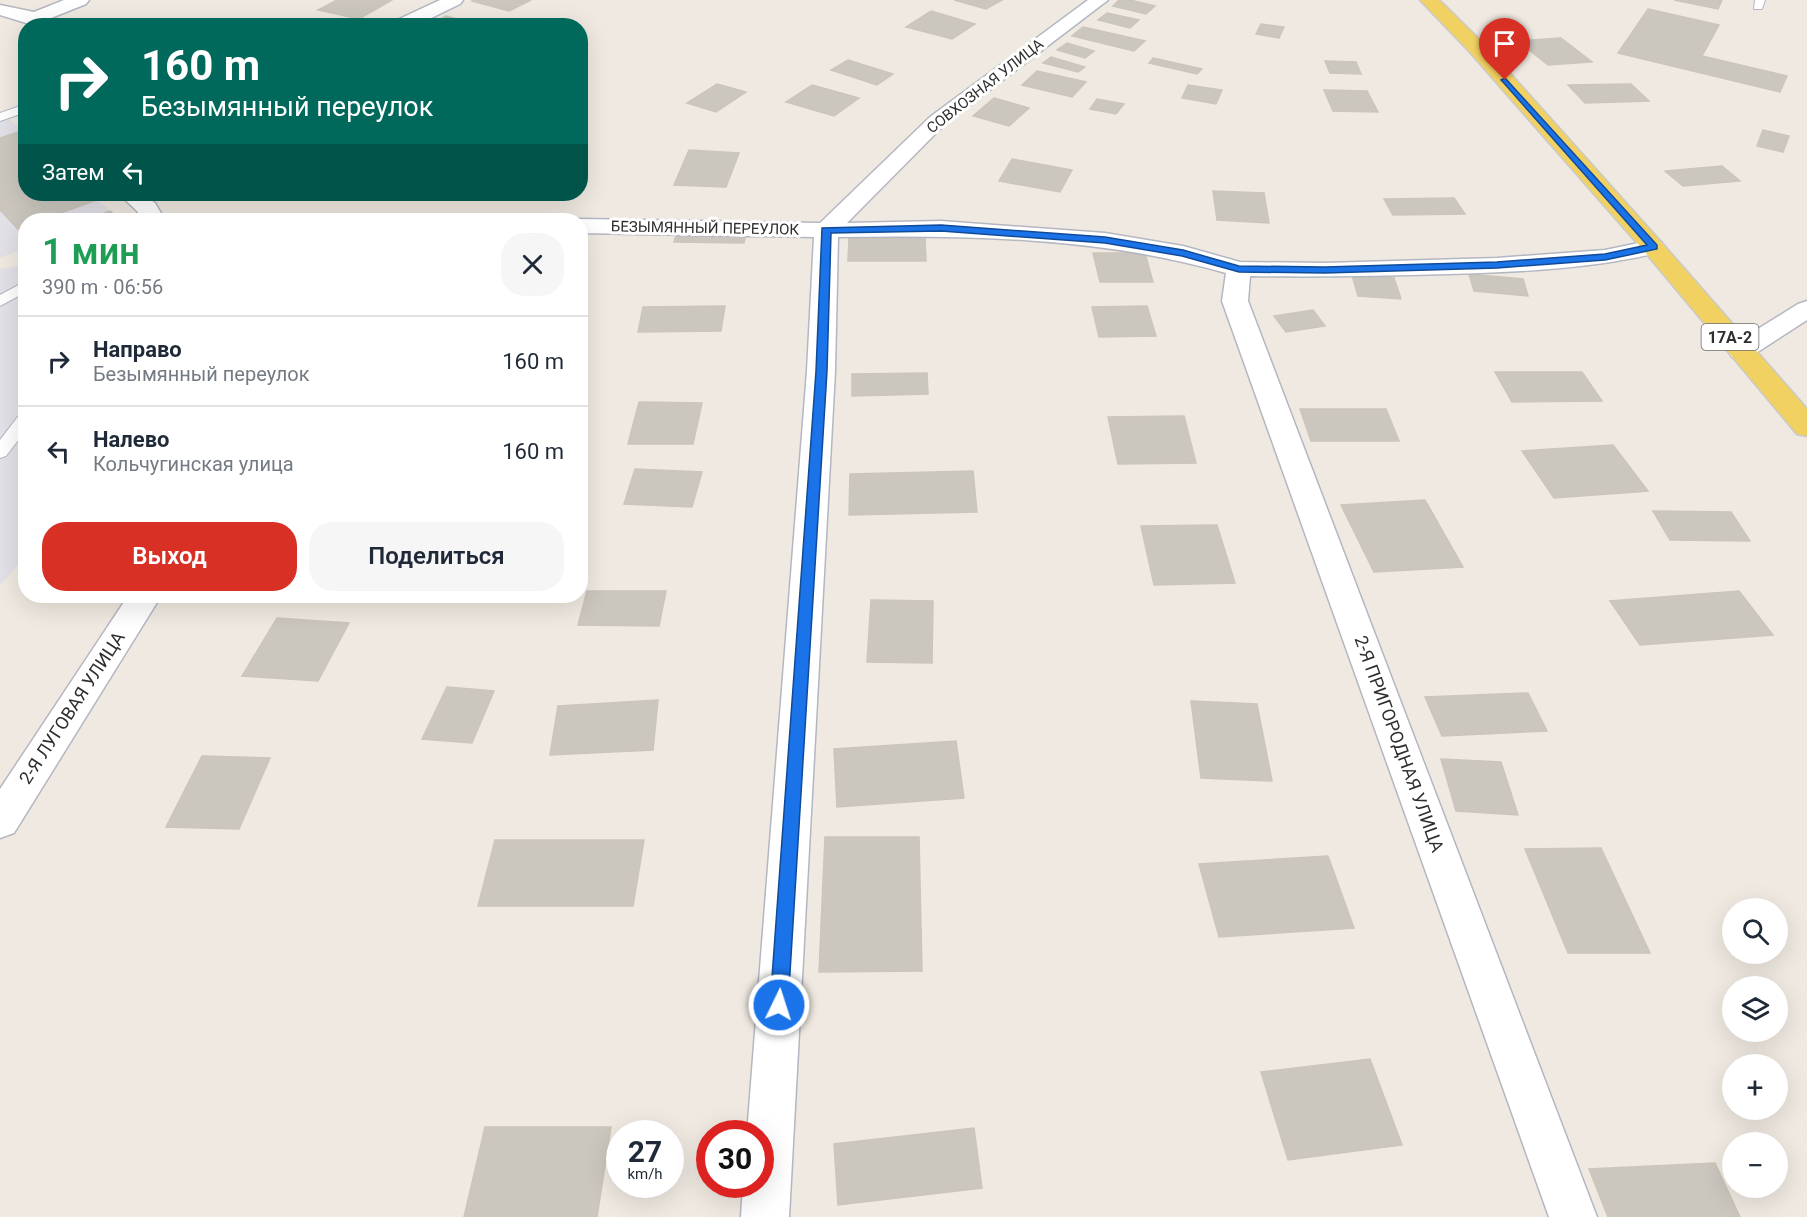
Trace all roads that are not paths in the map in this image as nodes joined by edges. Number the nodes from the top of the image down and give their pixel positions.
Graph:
1 (80, 0) edge
2 (454, 0) edge
3 (1099, 0) edge
4 (1429, 0) edge
5 (0, 10) edge
6 (29, 18) edge
7 (50, 18) edge
8 (416, 18) edge
9 (18, 111) edge
10 (0, 117) edge
11 (138, 201) edge
12 (150, 213) edge
13 (588, 226) edge
14 (826, 230) junction
15 (1653, 247) junction
16 (1239, 269) junction
17 (18, 290) edge
18 (0, 302) edge
19 (1807, 309) edge
20 (1741, 351) junction
21 (1807, 427) edge
22 (18, 428) edge
23 (0, 452) edge
24 (140, 603) edge
25 (0, 821) edge
26 (765, 1217) edge
27 (1573, 1217) edge

1 - 7 street
2 - 8 street
3 - 14 street, СОВХОЗНАЯ УЛИЦА
4 - 15 main road, 17А-2
5 - 6 street
9 - 10 lane
11 - 12 street
13 - 14 street, БЕЗЫМЯННЫЙ ПЕРЕУЛОК
14 - 16 street, БЕЗЫМЯННЫЙ ПЕРЕУЛОК
14 - 26 street
15 - 16 street, БЕЗЫМЯННЫЙ ПЕРЕУЛОК
15 - 20 main road, 17А-2
16 - 27 street, 2-Я ПРИГОРОДНАЯ УЛИЦА
17 - 18 lane
19 - 20 street
20 - 21 main road, 17А-2
22 - 23 lane
24 - 25 street, 2-Я ЛУГОВАЯ УЛИЦА

